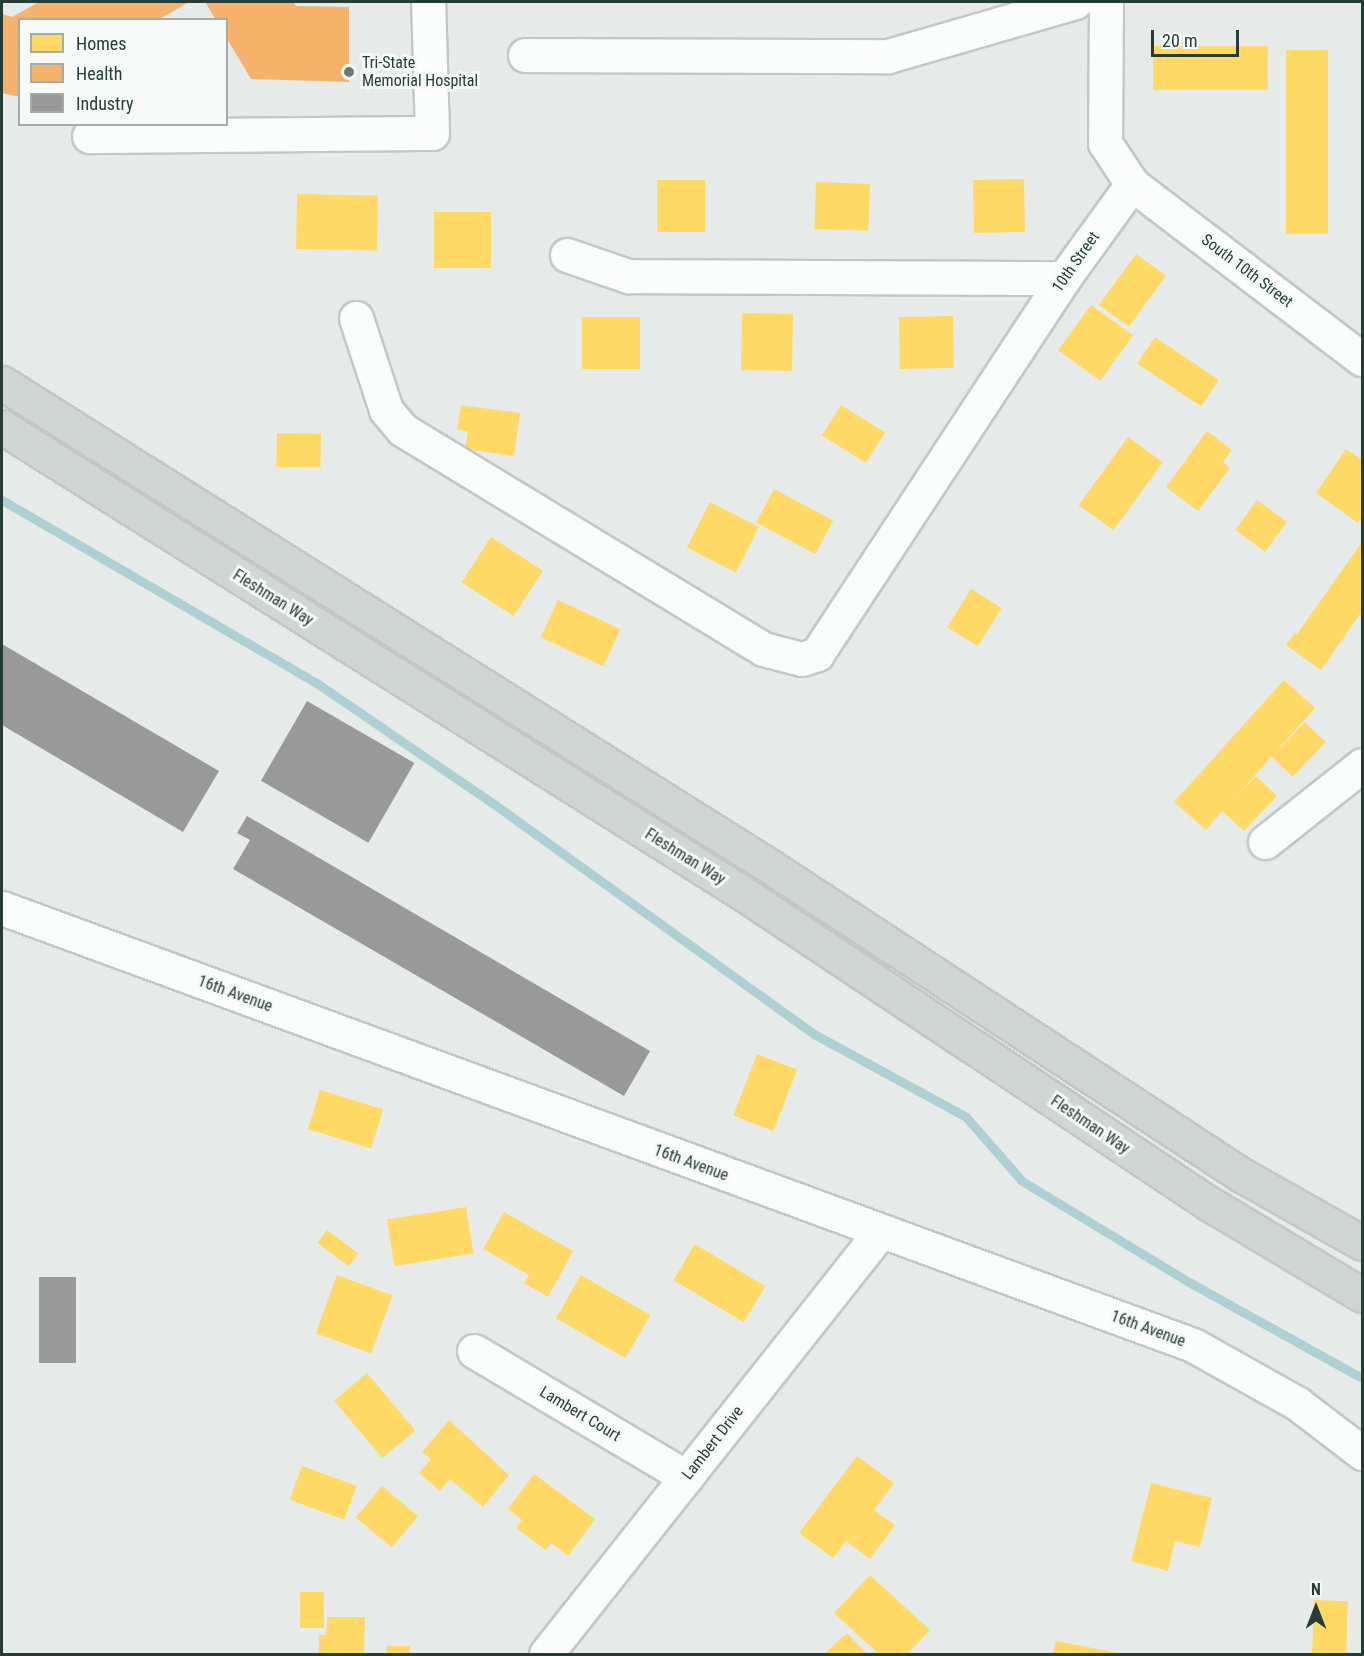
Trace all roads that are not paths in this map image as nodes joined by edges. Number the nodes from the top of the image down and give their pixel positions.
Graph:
1 (428, 2) edge
2 (1075, 2) edge
3 (1106, 2) edge
4 (525, 55) dead end
5 (89, 136) dead end
6 (1132, 184) junction
7 (567, 255) dead end
8 (1064, 278) junction
9 (356, 318) dead end
10 (1362, 359) edge
11 (2, 383) edge
12 (2, 427) edge
13 (1362, 765) edge
14 (1265, 842) dead end
15 (2, 908) edge
16 (879, 1232) junction
17 (1362, 1243) edge
18 (1362, 1295) edge
19 (474, 1351) dead end
20 (1362, 1453) edge
21 (686, 1477) junction
22 (546, 1654) edge

1 - 5 street
2 - 4 street
3 - 6 street
6 - 8 street, 10th Street
6 - 10 street, South 10th Street
7 - 8 street
8 - 9 street, 10th Street
11 - 17 main road
12 - 18 main road, Fleshman Way
13 - 14 street
15 - 16 street, 16th Avenue
16 - 20 street, 16th Avenue
16 - 21 street, Lambert Drive
19 - 21 street, Lambert Court
21 - 22 street, Lambert Drive

